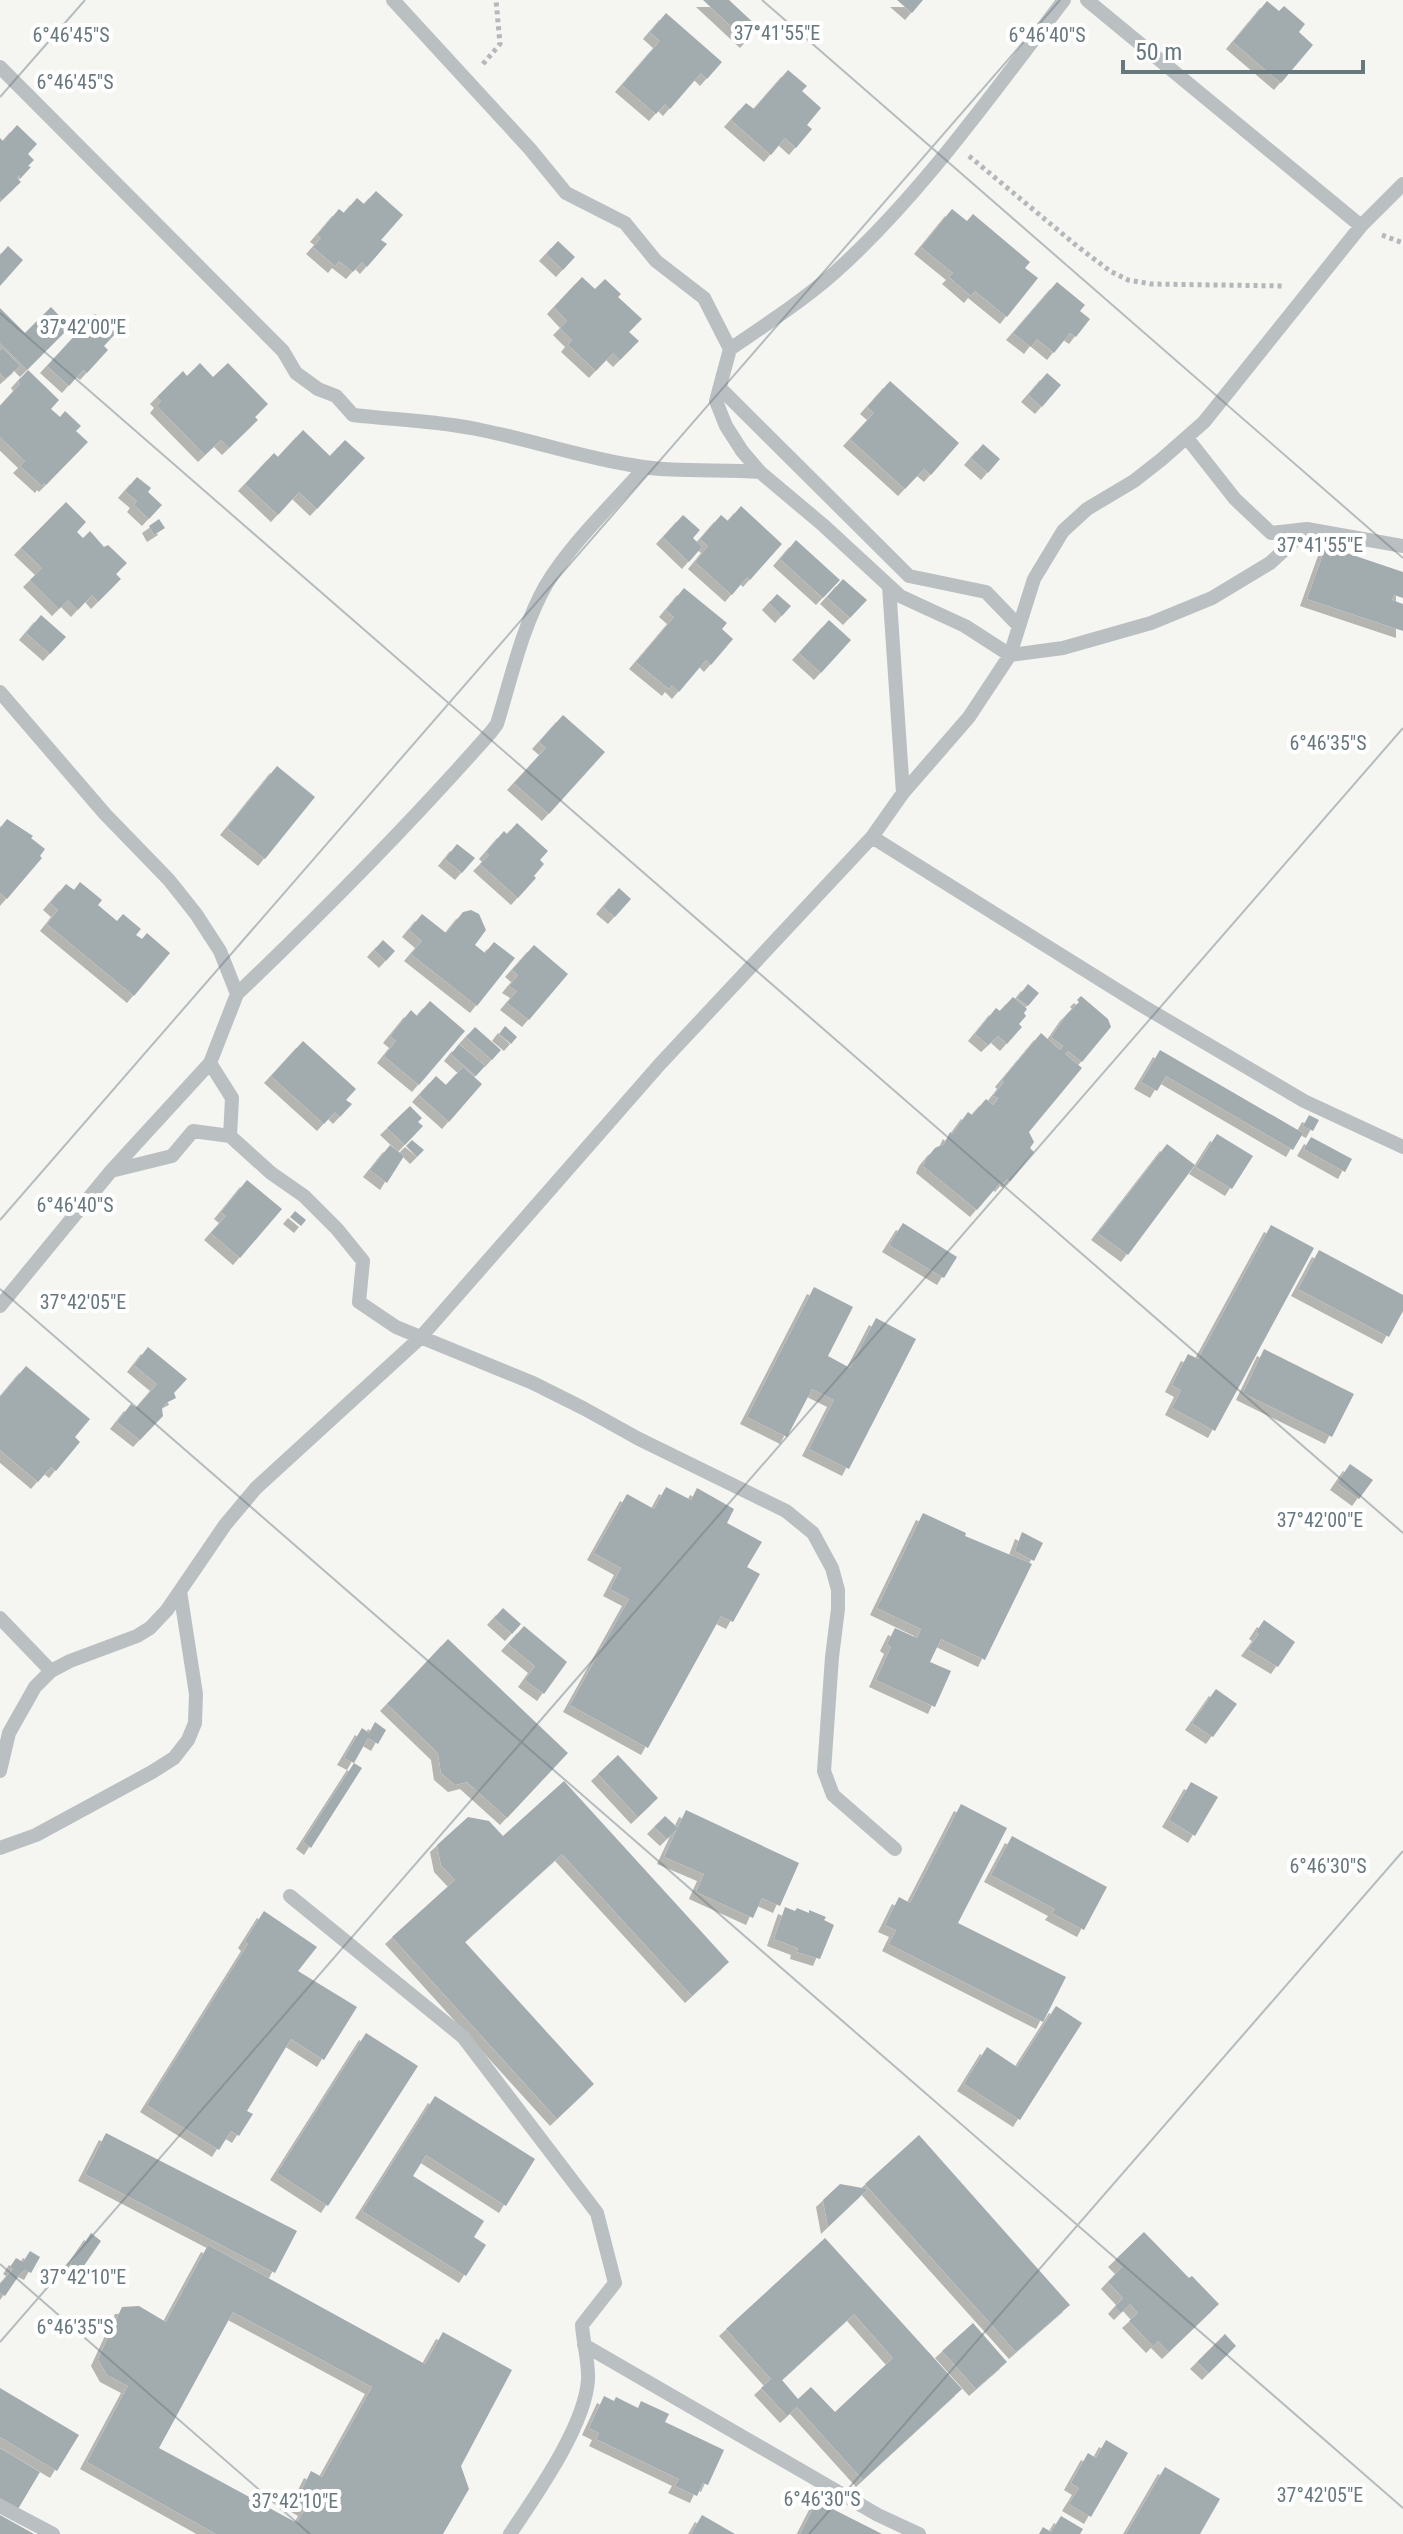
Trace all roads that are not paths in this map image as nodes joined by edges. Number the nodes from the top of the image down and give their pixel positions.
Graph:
1 (393, 0) edge
2 (1064, 0) edge
3 (1087, 0) edge
4 (1, 69) edge
5 (1403, 184) edge
6 (1361, 226) junction
7 (730, 349) junction
8 (720, 388) junction
9 (1187, 438) junction
10 (645, 467) junction
11 (760, 472) junction
12 (1307, 529) junction
13 (1403, 546) edge
14 (889, 586) junction
15 (1019, 626) junction
16 (1010, 655) junction
17 (0, 692) edge
18 (903, 793) junction
19 (872, 837) junction
20 (237, 994) junction
21 (210, 1063) junction
22 (230, 1136) junction
23 (1403, 1147) edge
24 (111, 1171) junction
25 (0, 1306) edge
26 (420, 1338) junction
27 (180, 1591) junction
28 (0, 1618) edge
29 (51, 1671) junction
30 (0, 1771) edge
31 (0, 1848) edge
32 (895, 1849) dead end
33 (290, 1896) dead end
34 (584, 2345) junction
35 (0, 2506) edge
36 (53, 2534) edge
37 (510, 2534) edge
38 (919, 2534) edge

1 - 7 street
2 - 7 street
3 - 6 street
4 - 10 street
5 - 6 street
6 - 9 street
7 - 8 street
8 - 11 street
8 - 15 street
9 - 12 street
9 - 15 street
10 - 11 street
10 - 20 street
11 - 14 street
12 - 13 street
12 - 16 street
14 - 16 street
14 - 18 street
15 - 16 street
16 - 18 street
17 - 20 street
18 - 19 street
19 - 23 street
19 - 26 street
20 - 21 street
21 - 22 street
21 - 24 street
22 - 24 street
22 - 26 street
24 - 25 street
26 - 27 street
26 - 32 street
27 - 29 street
27 - 31 street
28 - 29 street
29 - 30 street
33 - 34 street
34 - 37 street
34 - 38 street
35 - 36 street

